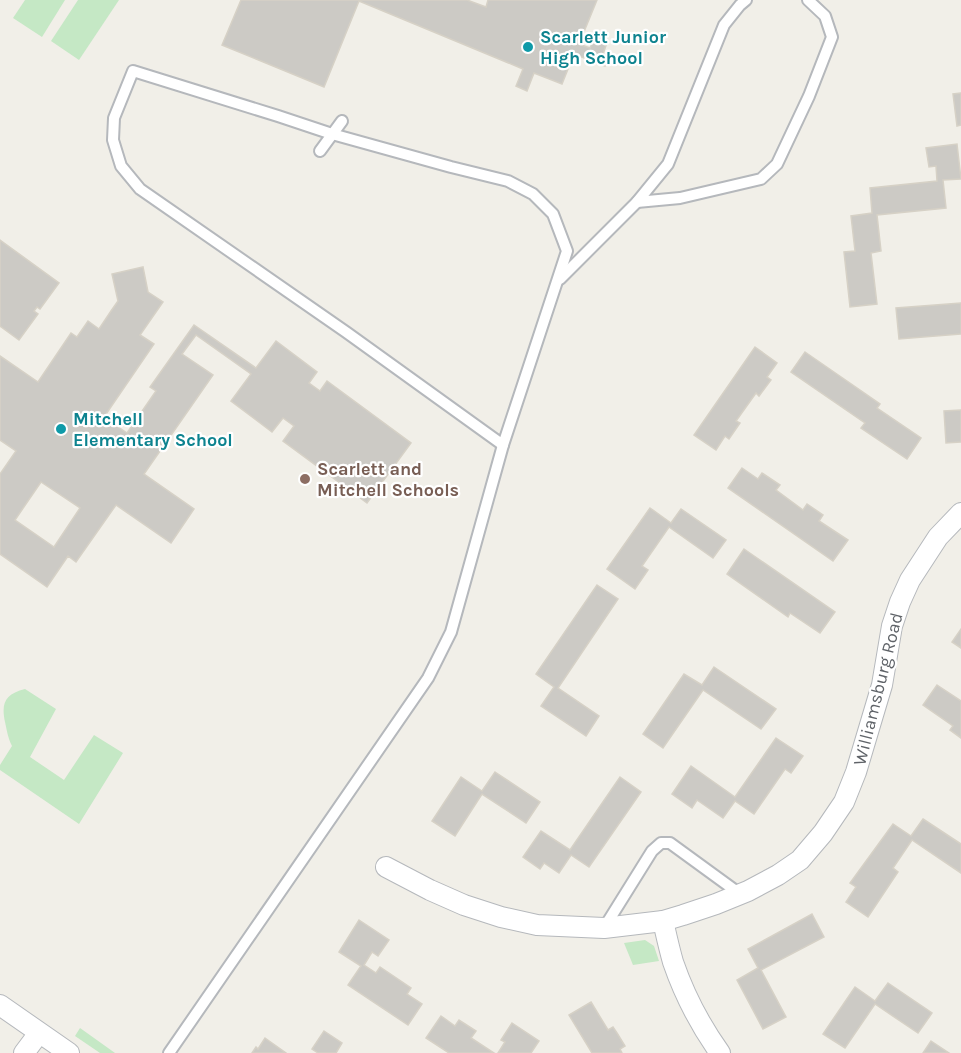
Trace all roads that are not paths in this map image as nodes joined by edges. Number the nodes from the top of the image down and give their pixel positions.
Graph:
1 (746, 0) edge
2 (808, 0) edge
3 (342, 121) dead end
4 (332, 134) junction
5 (320, 151) dead end
6 (637, 202) junction
7 (241, 260) junction
8 (234, 270) dead end
9 (557, 282) junction
10 (503, 446) junction
11 (961, 513) edge
12 (386, 867) dead end
13 (740, 894) junction
14 (663, 921) junction
15 (604, 928) junction
16 (0, 1005) edge
17 (39, 1033) junction
18 (24, 1053) edge
19 (69, 1053) edge
20 (169, 1053) edge
21 (720, 1053) edge

1 - 6 lane
2 - 6 lane
3 - 4 lane
4 - 5 lane
4 - 7 lane
4 - 9 lane
6 - 9 lane
7 - 8 lane
7 - 10 lane
9 - 10 lane
10 - 20 lane
11 - 13 street, Williamsburg Road
12 - 15 street, Williamsburg Road
13 - 14 street, Williamsburg Road
13 - 15 lane
14 - 15 street, Williamsburg Road
14 - 21 street
16 - 17 street
17 - 18 street
17 - 19 street

